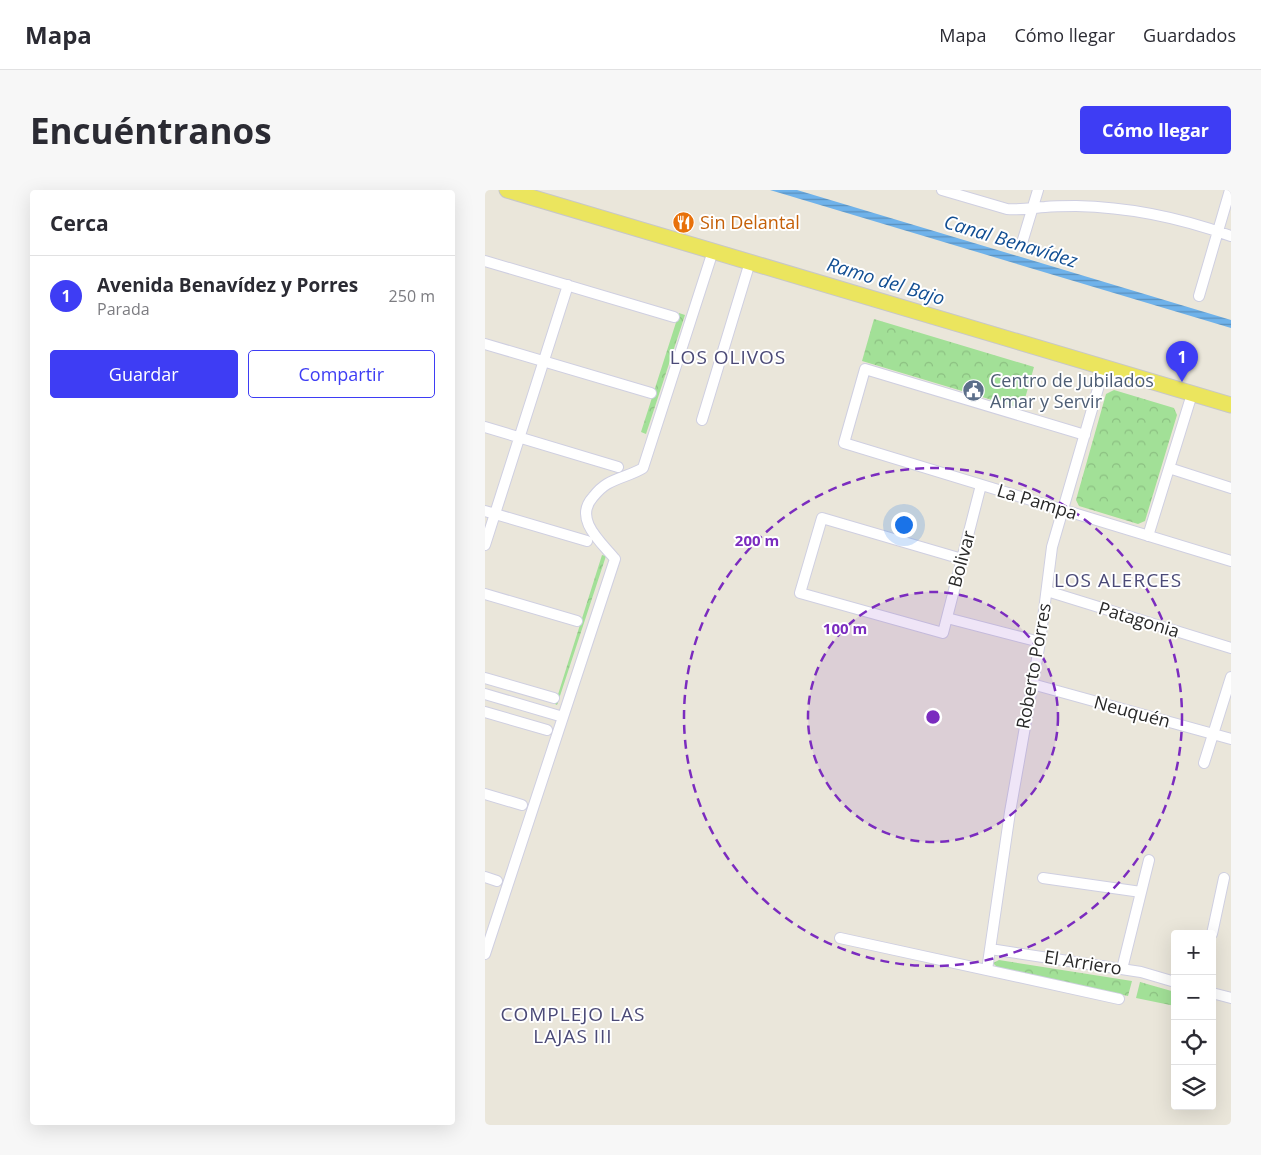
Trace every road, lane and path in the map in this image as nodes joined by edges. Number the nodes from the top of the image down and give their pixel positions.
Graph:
1 (507, 190) edge
2 (942, 190) edge
3 (1038, 190) edge
4 (1230, 190) edge
5 (1033, 208) junction
6 (1218, 232) junction
7 (1231, 236) edge
8 (1022, 243) dead end
9 (713, 251) junction
10 (485, 261) edge
11 (750, 262) junction
12 (568, 286) junction
13 (1199, 296) dead end
14 (675, 317) dead end
15 (485, 344) edge
16 (543, 362) junction
17 (1104, 368) junction
18 (651, 393) dead end
19 (1192, 394) junction
20 (1231, 405) edge
21 (702, 420) dead end
22 (485, 427) edge
23 (1085, 435) junction
24 (519, 438) junction
25 (618, 467) dead end
26 (1169, 468) junction
27 (981, 485) junction
28 (1231, 488) edge
29 (1063, 510) junction
30 (490, 512) edge
31 (1148, 536) junction
32 (587, 541) dead end
33 (485, 545) edge
34 (962, 559) junction
35 (1231, 561) edge
36 (1047, 591) junction
37 (485, 594) edge
38 (947, 618) junction
39 (577, 621) dead end
40 (1040, 642) junction
41 (1231, 648) edge
42 (1231, 677) edge
43 (485, 678) edge
44 (1032, 684) junction
45 (485, 694) edge
46 (554, 698) dead end
47 (485, 712) edge
48 (563, 717) junction
49 (547, 730) dead end
50 (1213, 734) junction
51 (1231, 739) edge
52 (1204, 762) dead end
53 (485, 794) edge
54 (522, 805) dead end
55 (1149, 860) dead end
56 (485, 877) edge
57 (1043, 878) dead end
58 (1224, 878) dead end
59 (497, 881) dead end
60 (1141, 892) junction
61 (1213, 930) edge
62 (840, 938) dead end
63 (990, 949) junction
64 (485, 954) edge
65 (1122, 969) junction
66 (987, 970) junction
67 (1171, 981) edge
68 (1216, 994) edge
69 (1231, 998) edge
70 (1119, 999) dead end

1 - 9 main road
2 - 5 street
3 - 5 street
4 - 6 street
5 - 6 street
5 - 8 street
6 - 7 street
6 - 13 street
9 - 11 main road
9 - 48 street
10 - 12 street
11 - 17 main road
11 - 21 street
12 - 14 street
12 - 16 street
15 - 16 street
16 - 18 street
16 - 24 street
17 - 19 main road
17 - 23 street, Roberto Porres
19 - 20 main road
19 - 26 street
22 - 24 street
23 - 27 street, La Pampa
23 - 29 street, Roberto Porres
24 - 25 street
24 - 30 street
26 - 28 street
26 - 31 street
27 - 29 street, La Pampa
27 - 34 street, Bolivar
29 - 31 street, La Pampa
29 - 36 street, Roberto Porres
30 - 32 street
30 - 33 street
31 - 35 street, La Pampa
34 - 38 street, Bolivar
34 - 38 street, Bolivar
36 - 40 street, Roberto Porres
36 - 41 street, Patagonia
37 - 39 street
38 - 40 street
40 - 44 street, Roberto Porres
42 - 50 street
43 - 46 street
44 - 50 street, Neuquén
44 - 63 street, Roberto Porres
45 - 48 street
47 - 49 street
48 - 64 street
50 - 51 street, Neuquén
50 - 52 street
53 - 54 street
55 - 60 street
56 - 59 street
57 - 60 street
58 - 61 street
60 - 65 street
62 - 66 street
63 - 65 street, El Arriero
63 - 66 street, Roberto Porres
65 - 67 street, El Arriero
66 - 70 street
68 - 69 street

